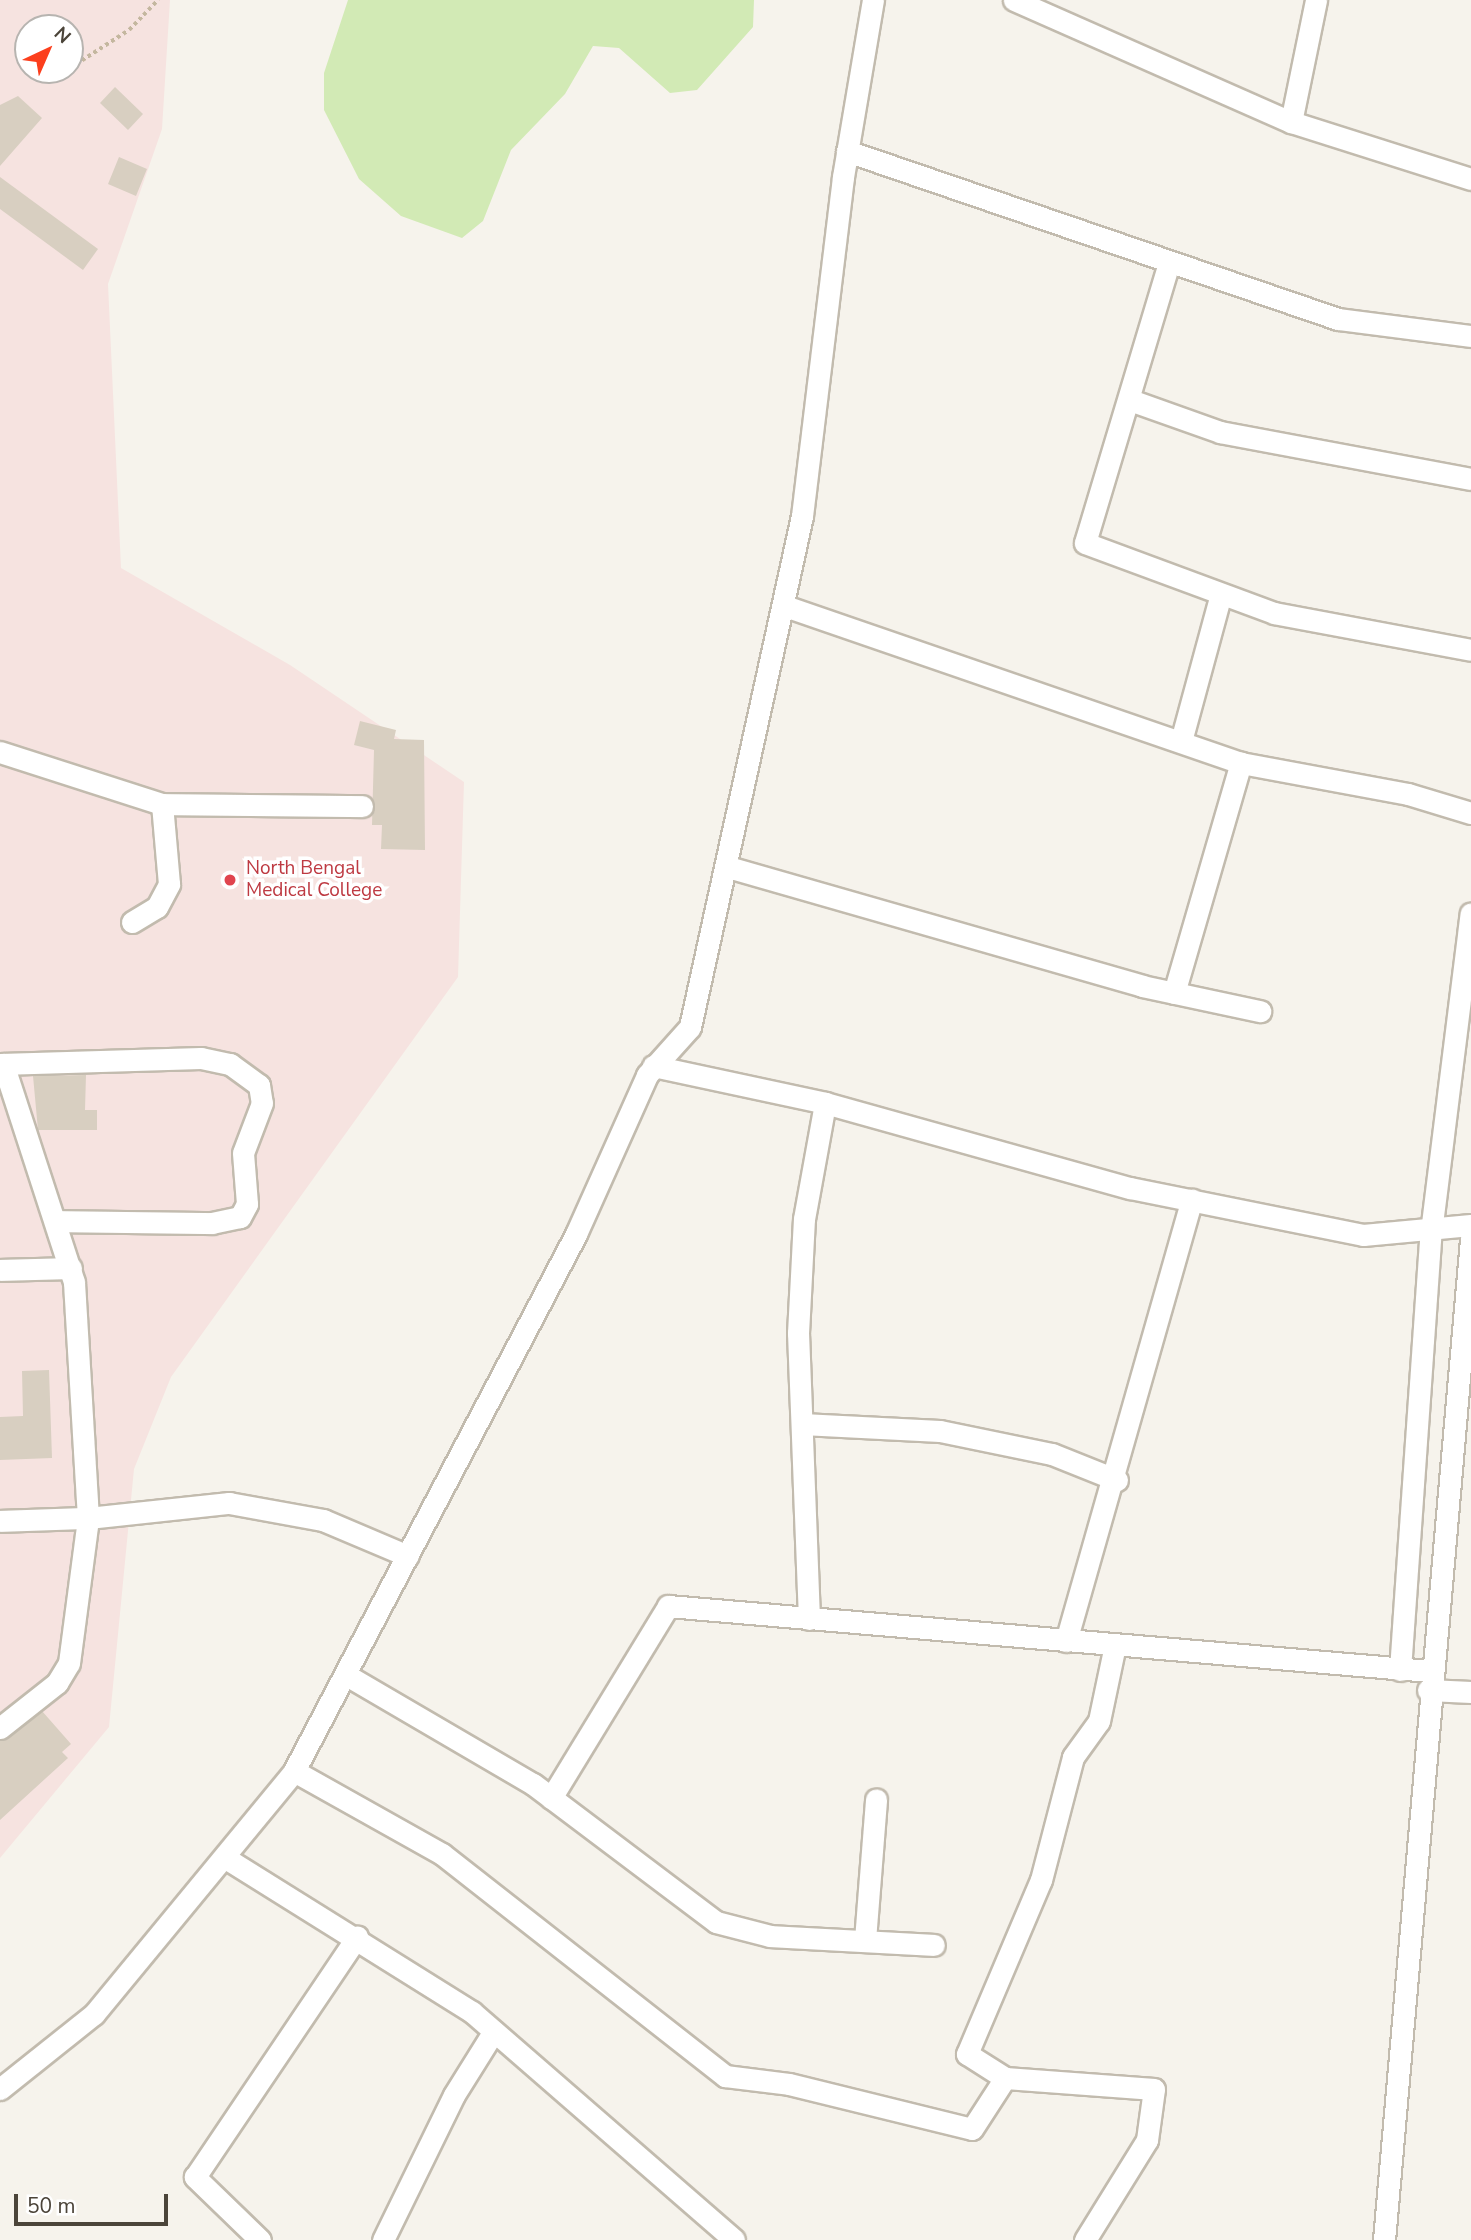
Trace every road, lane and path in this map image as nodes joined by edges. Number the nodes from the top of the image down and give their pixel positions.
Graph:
1 (158, 0) edge
2 (873, 0) edge
3 (1014, 0) edge
4 (1316, 0) edge
5 (84, 59) edge
6 (1291, 122) junction
7 (846, 151) junction
8 (1471, 180) edge
9 (1168, 266) junction
10 (1471, 336) edge
11 (1130, 400) junction
12 (1471, 479) edge
13 (1221, 594) junction
14 (785, 606) junction
15 (1471, 650) edge
16 (1181, 741) junction
17 (0, 752) edge
18 (1241, 763) junction
19 (162, 804) junction
20 (362, 806) dead end
21 (1471, 813) edge
22 (728, 867) junction
23 (1471, 913) edge
24 (132, 922) dead end
25 (1174, 993) junction
26 (1260, 1011) dead end
27 (2, 1064) edge
28 (653, 1066) junction
29 (825, 1103) junction
30 (1192, 1200) junction
31 (58, 1222) junction
32 (1471, 1225) edge
33 (1431, 1232) junction
34 (1471, 1239) edge
35 (71, 1268) junction
36 (0, 1270) edge
37 (802, 1424) junction
38 (1117, 1480) junction
39 (88, 1518) junction
40 (0, 1521) edge
41 (408, 1556) junction
42 (809, 1619) junction
43 (1066, 1641) junction
44 (1115, 1645) junction
45 (1400, 1670) junction
46 (348, 1675) junction
47 (1429, 1680) junction
48 (1471, 1692) edge
49 (0, 1728) edge
50 (294, 1772) junction
51 (551, 1798) junction
52 (876, 1798) dead end
53 (227, 1858) junction
54 (357, 1937) junction
55 (865, 1940) junction
56 (934, 1945) dead end
57 (494, 2031) junction
58 (1005, 2078) junction
59 (0, 2089) edge
60 (260, 2240) edge
61 (383, 2240) edge
62 (734, 2240) edge
63 (1085, 2240) edge
64 (1384, 2240) edge

1 - 5 path
2 - 7 street
3 - 6 street
4 - 6 street
6 - 8 street
7 - 9 street
7 - 14 street
9 - 10 street
9 - 11 street
11 - 12 street
11 - 13 street
13 - 15 street
13 - 16 street
14 - 16 street
14 - 22 street
16 - 18 street
17 - 19 street
18 - 21 street
18 - 25 street
19 - 20 street
19 - 24 street
22 - 25 street
22 - 28 street
23 - 33 street
25 - 26 street
27 - 31 street
27 - 31 street
28 - 29 street
28 - 41 street
29 - 30 street
29 - 37 street
30 - 33 street
30 - 38 street
31 - 35 street
32 - 33 street
33 - 45 street
34 - 47 street
35 - 36 street
35 - 39 street
37 - 38 street
37 - 42 street
38 - 43 street
39 - 40 street
39 - 41 street
39 - 49 street
41 - 46 street
42 - 43 street
42 - 51 street
43 - 44 street
44 - 45 street
44 - 58 street
45 - 47 street
46 - 50 street
46 - 51 street
47 - 48 street
47 - 64 street
50 - 53 street
50 - 58 street
51 - 55 street
52 - 55 street
53 - 54 street
53 - 59 street
54 - 57 street
54 - 60 street
55 - 56 street
57 - 61 street
57 - 62 street
58 - 63 street

